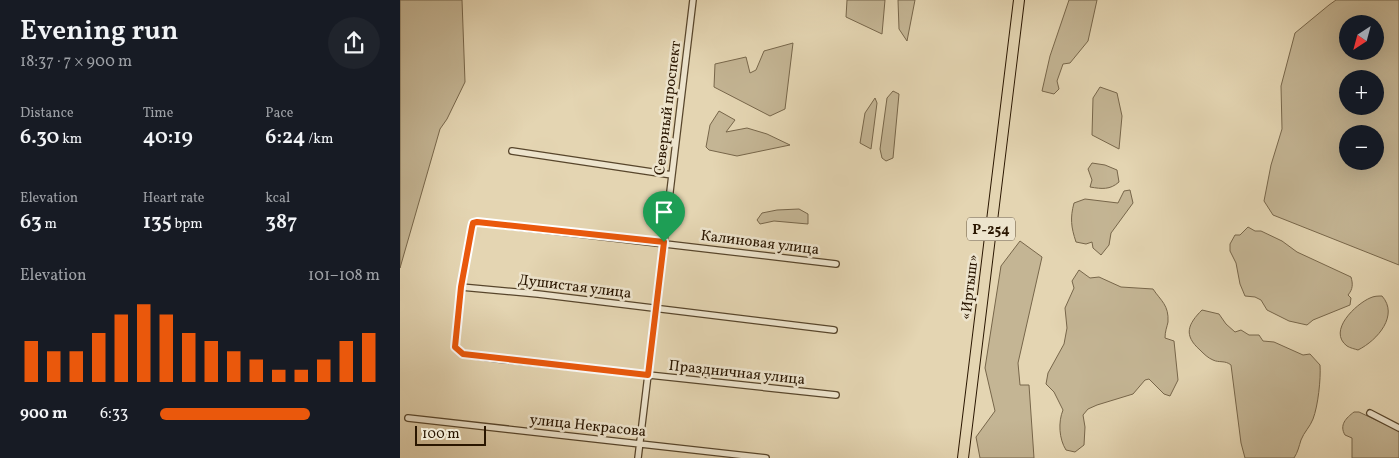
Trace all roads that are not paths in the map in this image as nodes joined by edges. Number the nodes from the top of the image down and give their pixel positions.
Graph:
1 (693, 0) edge
2 (1019, 0) edge
3 (512, 151) dead end
4 (672, 175) junction
5 (664, 242) junction
6 (836, 264) dead end
7 (461, 287) junction
8 (656, 308) junction
9 (834, 330) dead end
10 (648, 375) junction
11 (836, 395) dead end
12 (1370, 414) dead end
13 (408, 418) dead end
14 (1399, 428) edge
15 (639, 443) junction
16 (638, 458) edge
17 (766, 458) edge
18 (963, 458) edge

1 - 4 street, Северный проспект
2 - 18 highway, «Иртыш» / Р-254
3 - 4 street
4 - 5 street, Северный проспект
5 - 6 street, Калиновая улица
5 - 7 street, Калиновая улица
5 - 8 street, Северный проспект
7 - 8 street, Душистая улица
7 - 10 street, Праздничная улица
8 - 9 street, Душистая улица
8 - 10 street, Северный проспект
10 - 11 street, Праздничная улица
10 - 15 street, Северный проспект
12 - 14 street
13 - 15 street, улица Некрасова
15 - 16 street, Северный проспект
15 - 17 street, улица Некрасова

